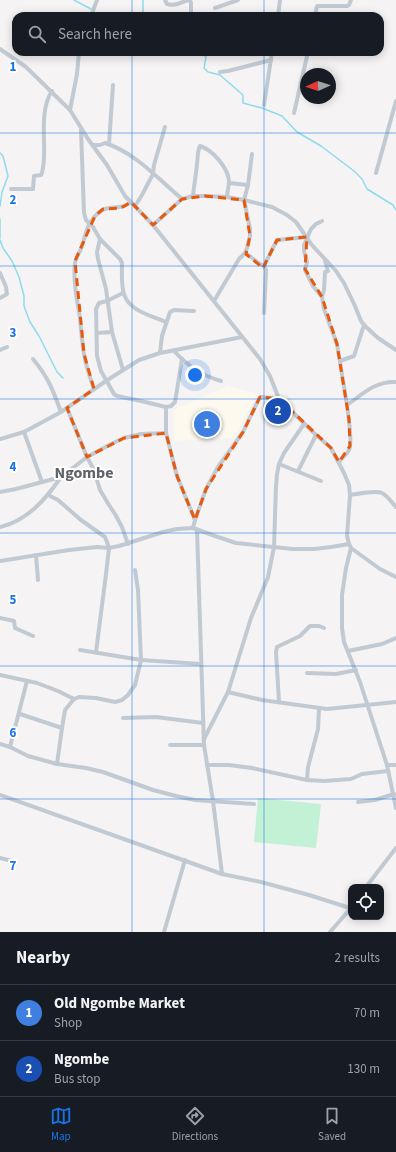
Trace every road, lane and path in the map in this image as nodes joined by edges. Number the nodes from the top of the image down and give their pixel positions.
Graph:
1 (97, 0) edge
2 (165, 0) edge
3 (238, 0) edge
4 (280, 0) edge
5 (352, 0) edge
6 (215, 8) dead end
7 (92, 12) edge
8 (191, 12) edge
9 (278, 12) edge
10 (316, 12) edge
11 (0, 49) edge
12 (79, 56) edge
13 (272, 56) edge
14 (307, 56) edge
15 (271, 60) junction
16 (220, 72) dead end
17 (113, 85) dead end
18 (52, 91) junction
19 (396, 101) edge
20 (264, 105) dead end
21 (70, 110) junction
22 (294, 113) dead end
23 (165, 127) dead end
24 (81, 128) junction
25 (109, 144) junction
26 (92, 145) junction
27 (252, 154) dead end
28 (376, 173) dead end
29 (153, 174) junction
30 (229, 183) junction
31 (248, 185) junction
32 (11, 189) dead end
33 (193, 196) junction
34 (228, 197) junction
35 (182, 199) junction
36 (244, 200) junction
37 (131, 202) junction
38 (135, 206) junction
39 (322, 222) dead end
40 (90, 224) junction
41 (153, 225) junction
42 (307, 238) junction
43 (100, 239) junction
44 (244, 253) junction
45 (325, 258) junction
46 (264, 266) junction
47 (0, 273) edge
48 (124, 293) junction
49 (0, 298) edge
50 (322, 298) junction
51 (107, 301) junction
52 (214, 301) junction
53 (194, 311) dead end
54 (264, 314) dead end
55 (166, 322) junction
56 (364, 326) junction
57 (112, 332) junction
58 (97, 333) junction
59 (242, 337) junction
60 (7, 347) dead end
61 (0, 350) edge
62 (396, 350) edge
63 (174, 351) junction
64 (160, 353) junction
65 (33, 359) dead end
66 (182, 359) junction
67 (340, 361) junction
68 (123, 370) junction
69 (106, 381) junction
70 (221, 381) dead end
71 (396, 382) edge
72 (94, 389) junction
73 (279, 399) junction
74 (347, 405) junction
75 (67, 408) junction
76 (166, 408) junction
77 (61, 412) junction
78 (304, 424) junction
79 (24, 432) junction
80 (166, 433) junction
81 (316, 435) junction
82 (0, 439) edge
83 (86, 457) junction
84 (339, 462) junction
85 (279, 464) junction
86 (298, 471) junction
87 (61, 476) junction
88 (321, 481) dead end
89 (42, 482) junction
90 (0, 492) edge
91 (48, 495) junction
92 (350, 496) junction
93 (396, 507) edge
94 (195, 520) junction
95 (0, 527) edge
96 (195, 529) junction
97 (128, 544) junction
98 (350, 546) junction
99 (274, 547) junction
100 (108, 548) junction
101 (36, 555) junction
102 (0, 561) edge
103 (135, 570) dead end
104 (396, 577) edge
105 (38, 580) dead end
106 (0, 618) edge
107 (324, 628) dead end
108 (33, 636) dead end
109 (396, 638) edge
110 (80, 650) dead end
111 (348, 651) junction
112 (96, 652) junction
113 (141, 660) junction
114 (201, 664) junction
115 (356, 670) junction
116 (307, 673) dead end
117 (0, 675) edge
118 (27, 681) junction
119 (228, 692) junction
120 (74, 699) junction
121 (279, 702) junction
122 (396, 702) edge
123 (367, 705) junction
124 (319, 708) junction
125 (20, 714) junction
126 (123, 718) dead end
127 (203, 723) junction
128 (62, 728) junction
129 (204, 739) junction
130 (0, 744) edge
131 (170, 745) dead end
132 (204, 745) junction
133 (10, 747) junction
134 (57, 764) junction
135 (207, 765) junction
136 (387, 765) junction
137 (396, 765) edge
138 (388, 771) junction
139 (307, 780) junction
140 (394, 794) junction
141 (0, 795) edge
142 (213, 801) junction
143 (358, 802) dead end
144 (254, 804) dead end
145 (396, 808) edge
146 (396, 848) edge
147 (0, 858) edge
148 (186, 860) junction
149 (12, 862) dead end
150 (222, 874) junction
151 (368, 884) edge
152 (348, 907) edge
153 (348, 911) edge
154 (164, 932) edge
155 (330, 932) edge

1 - 7 street
2 - 8 street
3 - 6 street
4 - 9 street
5 - 10 street
11 - 18 street
12 - 21 street
13 - 15 street
14 - 22 street
15 - 16 street
15 - 20 street
17 - 25 street
18 - 21 street
18 - 32 street
19 - 28 street
21 - 24 street
23 - 29 street
24 - 26 street
24 - 40 street
25 - 26 street
25 - 29 street
26 - 37 street
27 - 31 street
29 - 35 street
29 - 38 street
30 - 31 street
30 - 33 street
30 - 34 street
31 - 36 street
33 - 34 street
33 - 35 street
34 - 36 street
35 - 41 street
36 - 42 street
36 - 44 street
37 - 38 street
37 - 40 street
38 - 41 street
39 - 42 street
40 - 43 street
40 - 72 street
41 - 52 street
42 - 45 street
42 - 46 street
42 - 50 street
43 - 48 street
43 - 51 street
44 - 46 street
44 - 52 street
45 - 50 street
45 - 56 street
46 - 54 street
47 - 49 street
48 - 51 street
48 - 55 street
50 - 67 street
51 - 57 street
51 - 58 street
52 - 59 street
53 - 55 street
55 - 64 street
56 - 62 street
56 - 67 street
57 - 58 street
57 - 68 street
58 - 69 street
59 - 63 street
59 - 73 street
60 - 61 street
63 - 64 street
63 - 66 street
64 - 68 street
65 - 77 street
66 - 70 street
66 - 76 street
67 - 74 street
68 - 69 street
69 - 72 street
69 - 76 street
71 - 74 street
72 - 75 street
73 - 78 street
73 - 94 street
74 - 84 street
75 - 77 street
75 - 83 street
76 - 80 street
77 - 79 street
78 - 81 street
78 - 85 street
79 - 82 street
79 - 89 street
80 - 83 street
80 - 94 street
81 - 84 street
81 - 86 street
83 - 87 street
83 - 97 street
84 - 92 street
85 - 86 street
85 - 99 street
86 - 88 street
87 - 89 street
87 - 91 street
89 - 90 street
91 - 95 street
91 - 100 street
92 - 93 street
92 - 98 street
94 - 96 street
96 - 97 street
96 - 99 street
96 - 114 street
97 - 100 street
98 - 99 street
98 - 104 street
98 - 111 street
99 - 119 street
100 - 101 street
100 - 112 street
101 - 102 street
101 - 105 street
103 - 113 street
106 - 108 street
107 - 121 street
109 - 111 street
110 - 112 street
111 - 115 street
112 - 113 street
113 - 114 street
113 - 120 street
114 - 127 street
115 - 116 street
115 - 123 street
117 - 118 street
118 - 120 street
118 - 125 street
119 - 121 street
119 - 129 street
120 - 128 street
121 - 124 street
122 - 123 street
123 - 124 street
123 - 136 street
124 - 139 street
125 - 128 street
125 - 133 street
126 - 127 street
127 - 129 street
128 - 134 street
129 - 132 street
130 - 133 street
131 - 132 street
132 - 135 street
133 - 134 street
134 - 142 street
135 - 139 street
135 - 142 street
136 - 137 street
136 - 138 street
138 - 139 street
138 - 140 street
140 - 143 street
140 - 145 street
141 - 148 street
142 - 144 street
142 - 150 street
146 - 151 street
147 - 149 street
148 - 150 street
148 - 154 street
150 - 152 street
153 - 155 street

